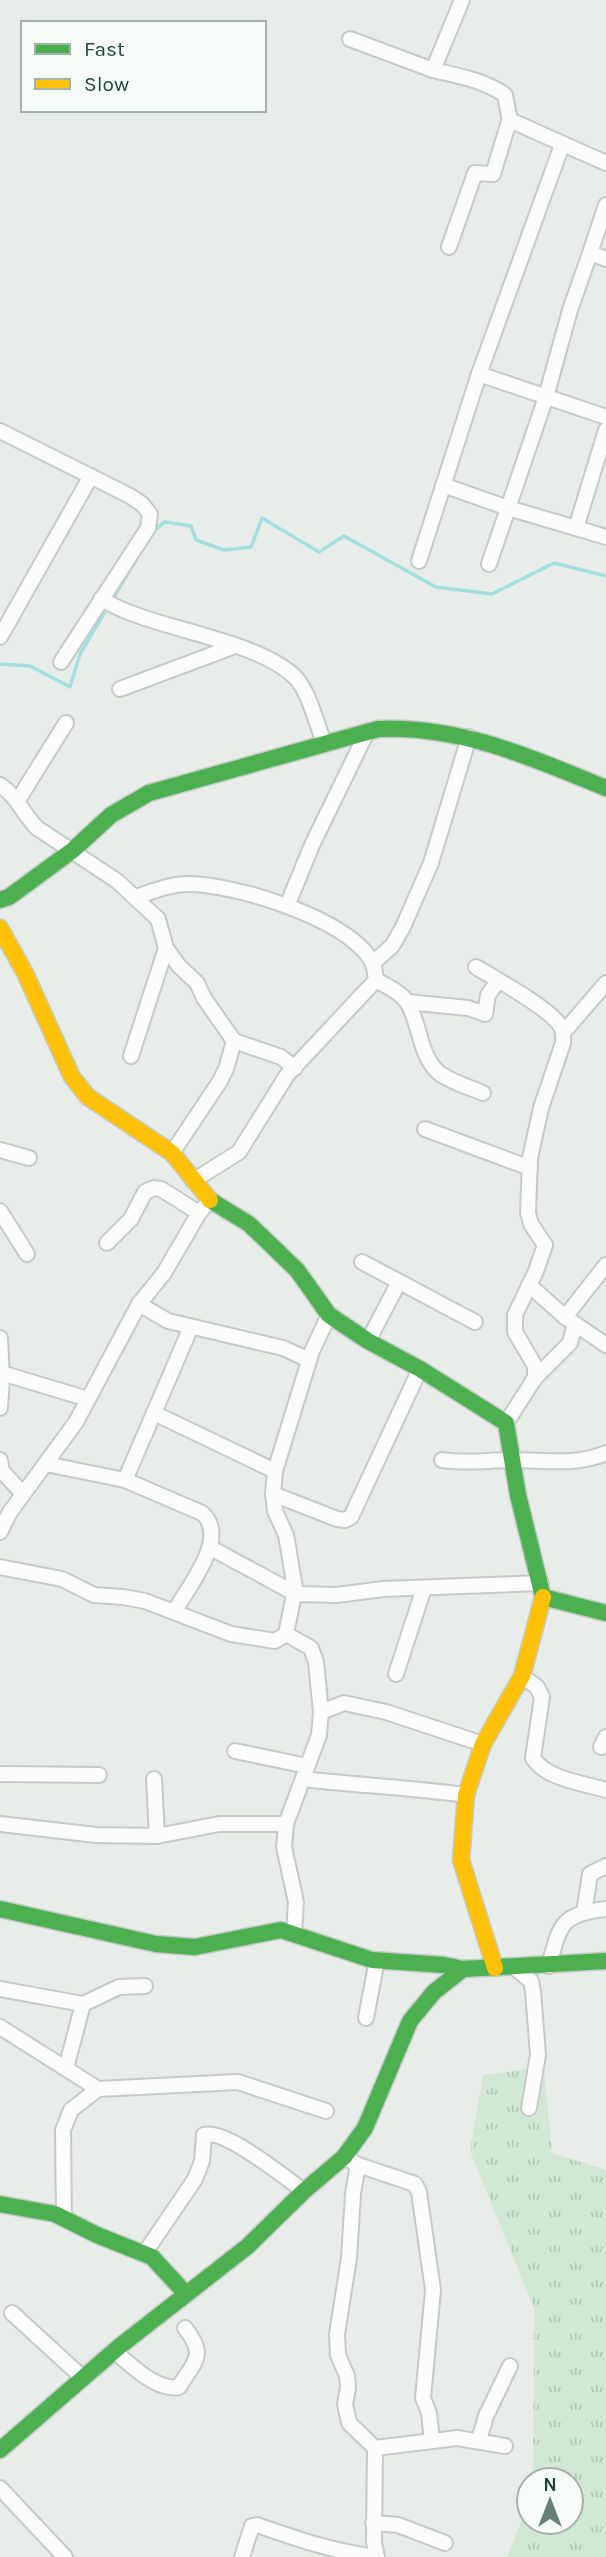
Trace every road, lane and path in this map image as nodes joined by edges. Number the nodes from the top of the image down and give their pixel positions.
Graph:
1 (462, 0) edge
2 (350, 39) dead end
3 (433, 70) junction
4 (510, 118) junction
5 (562, 145) junction
6 (606, 163) edge
7 (606, 205) edge
8 (449, 247) dead end
9 (590, 253) junction
10 (606, 259) edge
11 (479, 374) junction
12 (546, 397) junction
13 (606, 417) edge
14 (606, 430) edge
15 (0, 431) edge
16 (91, 476) junction
17 (599, 477) edge
18 (443, 485) junction
19 (508, 508) junction
20 (576, 528) junction
21 (606, 537) edge
22 (419, 561) dead end
23 (489, 564) dead end
24 (101, 599) junction
25 (0, 638) edge
26 (235, 646) junction
27 (61, 662) dead end
28 (120, 689) dead end
29 (66, 723) dead end
30 (367, 732) junction
31 (322, 737) junction
32 (469, 737) junction
33 (606, 779) edge
34 (0, 785) edge
35 (606, 788) edge
36 (18, 800) junction
37 (69, 847) junction
38 (0, 892) edge
39 (136, 897) junction
40 (0, 901) edge
41 (287, 906) junction
42 (0, 928) edge
43 (166, 948) junction
44 (373, 963) junction
45 (476, 967) dead end
46 (376, 981) junction
47 (498, 981) junction
48 (606, 982) edge
49 (407, 1002) junction
50 (563, 1033) junction
51 (234, 1041) junction
52 (131, 1056) dead end
53 (295, 1068) junction
54 (483, 1093) dead end
55 (425, 1129) dead end
56 (0, 1150) edge
57 (172, 1153) junction
58 (29, 1158) dead end
59 (530, 1168) junction
60 (193, 1181) junction
61 (210, 1200) junction
62 (0, 1211) edge
63 (199, 1213) junction
64 (107, 1243) dead end
65 (27, 1254) dead end
66 (362, 1262) dead end
67 (606, 1265) edge
68 (399, 1282) junction
69 (529, 1285) junction
70 (139, 1304) junction
71 (329, 1315) junction
72 (570, 1320) junction
73 (474, 1322) dead end
74 (191, 1327) junction
75 (0, 1338) edge
76 (368, 1341) junction
77 (606, 1345) edge
78 (309, 1360) junction
79 (420, 1369) junction
80 (2, 1378) edge
81 (533, 1380) junction
82 (88, 1399) junction
83 (0, 1408) edge
84 (154, 1413) junction
85 (506, 1423) junction
86 (606, 1453) edge
87 (0, 1460) edge
88 (442, 1460) dead end
89 (512, 1460) junction
90 (46, 1464) junction
91 (275, 1471) junction
92 (125, 1480) junction
93 (23, 1494) junction
94 (273, 1494) junction
95 (5, 1511) edge
96 (0, 1532) edge
97 (211, 1548) junction
98 (0, 1567) edge
99 (424, 1588) junction
100 (542, 1590) junction
101 (296, 1594) junction
102 (174, 1612) junction
103 (606, 1613) edge
104 (286, 1634) junction
105 (396, 1674) dead end
106 (522, 1676) junction
107 (321, 1712) junction
108 (484, 1744) junction
109 (236, 1751) dead end
110 (305, 1772) junction
111 (0, 1774) edge
112 (99, 1775) dead end
113 (154, 1779) dead end
114 (606, 1790) edge
115 (466, 1795) junction
116 (0, 1824) edge
117 (286, 1824) junction
118 (157, 1836) junction
119 (606, 1866) edge
120 (0, 1909) edge
121 (606, 1909) edge
122 (584, 1913) junction
123 (294, 1934) junction
124 (377, 1960) junction
125 (606, 1961) edge
126 (549, 1966) junction
127 (513, 1967) junction
128 (495, 1968) junction
129 (463, 1969) junction
130 (145, 1986) dead end
131 (0, 1989) edge
132 (83, 2004) junction
133 (366, 2018) dead end
134 (0, 2026) edge
135 (66, 2068) junction
136 (98, 2089) junction
137 (529, 2108) dead end
138 (326, 2111) dead end
139 (351, 2161) junction
140 (304, 2191) junction
141 (0, 2204) edge
142 (64, 2218) junction
143 (144, 2254) junction
144 (186, 2294) junction
145 (12, 2313) dead end
146 (185, 2328) dead end
147 (114, 2350) junction
148 (510, 2366) dead end
149 (83, 2378) junction
150 (479, 2440) junction
151 (432, 2441) junction
152 (506, 2446) dead end
153 (375, 2448) junction
154 (0, 2449) edge
155 (0, 2488) edge
156 (373, 2523) junction
157 (445, 2543) dead end
158 (65, 2557) edge
159 (242, 2557) edge
160 (377, 2557) edge

1 - 3 street
2 - 3 street
3 - 4 street
4 - 5 street
4 - 8 street
5 - 6 street
5 - 11 street
7 - 9 street
9 - 10 street
9 - 12 street
11 - 12 street
11 - 18 street
12 - 13 street
12 - 19 street
14 - 17 street
15 - 16 street
16 - 24 street
16 - 25 street
17 - 20 street
18 - 19 street
18 - 22 street
19 - 20 street
19 - 23 street
20 - 21 street
24 - 26 street
24 - 27 street
26 - 28 street
26 - 31 street
29 - 36 street
30 - 32 street
30 - 37 street
30 - 41 street
31 - 33 street
31 - 37 street
32 - 35 street
32 - 44 street
34 - 36 street
36 - 37 street
37 - 38 street
37 - 39 street
37 - 40 street
39 - 41 street
39 - 43 street
41 - 44 street
42 - 57 street
43 - 51 street
43 - 52 street
44 - 46 street
45 - 47 street
46 - 49 street
46 - 53 street
47 - 49 street
47 - 50 street
48 - 50 street
49 - 54 street
50 - 59 street
51 - 53 street
51 - 57 street
53 - 60 street
55 - 59 street
56 - 58 street
57 - 60 street
59 - 69 street
60 - 61 street
61 - 63 street
61 - 71 street
62 - 65 street
63 - 64 street
63 - 70 street
66 - 68 street
67 - 72 street
68 - 73 street
68 - 76 street
69 - 72 street
69 - 81 street
70 - 74 street
70 - 82 street
71 - 76 street
71 - 78 street
72 - 77 street
72 - 81 street
74 - 78 street
74 - 84 street
75 - 80 street
76 - 79 street
78 - 91 street
79 - 85 street
79 - 94 street
80 - 82 street
80 - 83 street
81 - 85 street
82 - 90 street
84 - 91 street
84 - 92 street
85 - 89 street
86 - 89 street
87 - 93 street
88 - 89 street
89 - 100 street
90 - 92 street
90 - 93 street
91 - 94 street
92 - 97 street
93 - 95 street
94 - 101 street
95 - 96 street
97 - 101 street
97 - 102 street
98 - 102 street
99 - 100 street
99 - 101 street
99 - 105 street
100 - 103 street
100 - 106 street
101 - 104 street
102 - 104 street
104 - 107 street
106 - 108 street
106 - 114 street
107 - 108 street
107 - 110 street
108 - 115 street
109 - 110 street
110 - 115 street
110 - 117 street
111 - 112 street
113 - 118 street
115 - 128 street
116 - 118 street
117 - 118 street
117 - 123 street
119 - 122 street
120 - 123 street
121 - 122 street
122 - 126 street
123 - 124 street
124 - 129 street
124 - 133 street
125 - 126 street
126 - 127 street
127 - 128 street
127 - 137 street
128 - 129 street
129 - 139 street
130 - 132 street
131 - 132 street
132 - 135 street
134 - 135 street
135 - 136 street
136 - 138 street
136 - 142 street
139 - 140 street
139 - 151 street
139 - 153 street
140 - 143 street
140 - 144 street
141 - 142 street
142 - 143 street
143 - 144 street
144 - 147 street
145 - 149 street
146 - 147 street
147 - 149 street
148 - 150 street
149 - 154 street
150 - 151 street
150 - 152 street
151 - 153 street
153 - 156 street
155 - 158 street
156 - 157 street
156 - 160 street
159 - 160 street

